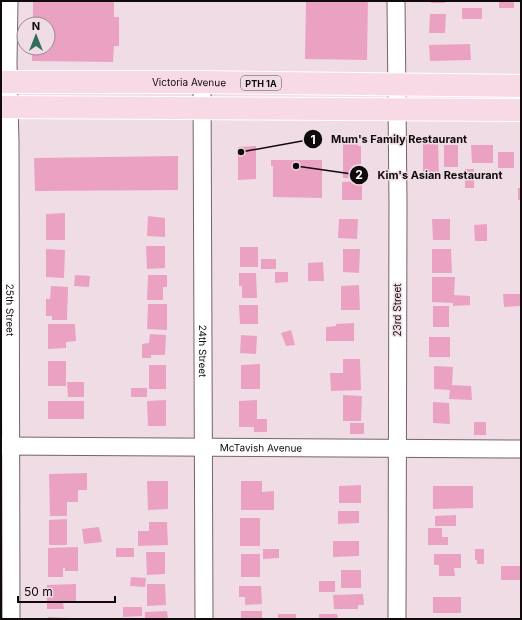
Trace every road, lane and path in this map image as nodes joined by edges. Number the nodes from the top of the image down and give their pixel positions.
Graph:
1 (9, 1) edge
2 (396, 1) edge
3 (5, 82) edge
4 (202, 82) junction
5 (396, 85) junction
6 (521, 86) edge
7 (5, 107) edge
8 (202, 107) junction
9 (397, 109) junction
10 (521, 110) edge
11 (6, 446) edge
12 (203, 446) junction
13 (396, 450) junction
14 (521, 450) edge
15 (11, 619) edge
16 (204, 619) edge
17 (397, 619) edge

1 - 3 street, 25th Street
2 - 5 street, 23rd Street
3 - 4 main road, Victoria Avenue / PTH 1A
3 - 7 street, 25th Street
4 - 5 main road, Victoria Avenue / PTH 1A
4 - 8 street, 24th Street
5 - 6 main road, Victoria Avenue / PTH 1A
5 - 9 street, 23rd Street
7 - 8 main road
7 - 11 street, 25th Street
8 - 9 main road
8 - 12 street, 24th Street
9 - 10 main road
9 - 13 street, 23rd Street
11 - 12 street, McTavish Avenue
11 - 15 street, 25th Street
12 - 13 street, McTavish Avenue
12 - 16 street, 24th Street
13 - 14 street, McTavish Avenue
13 - 17 street, 23rd Street

